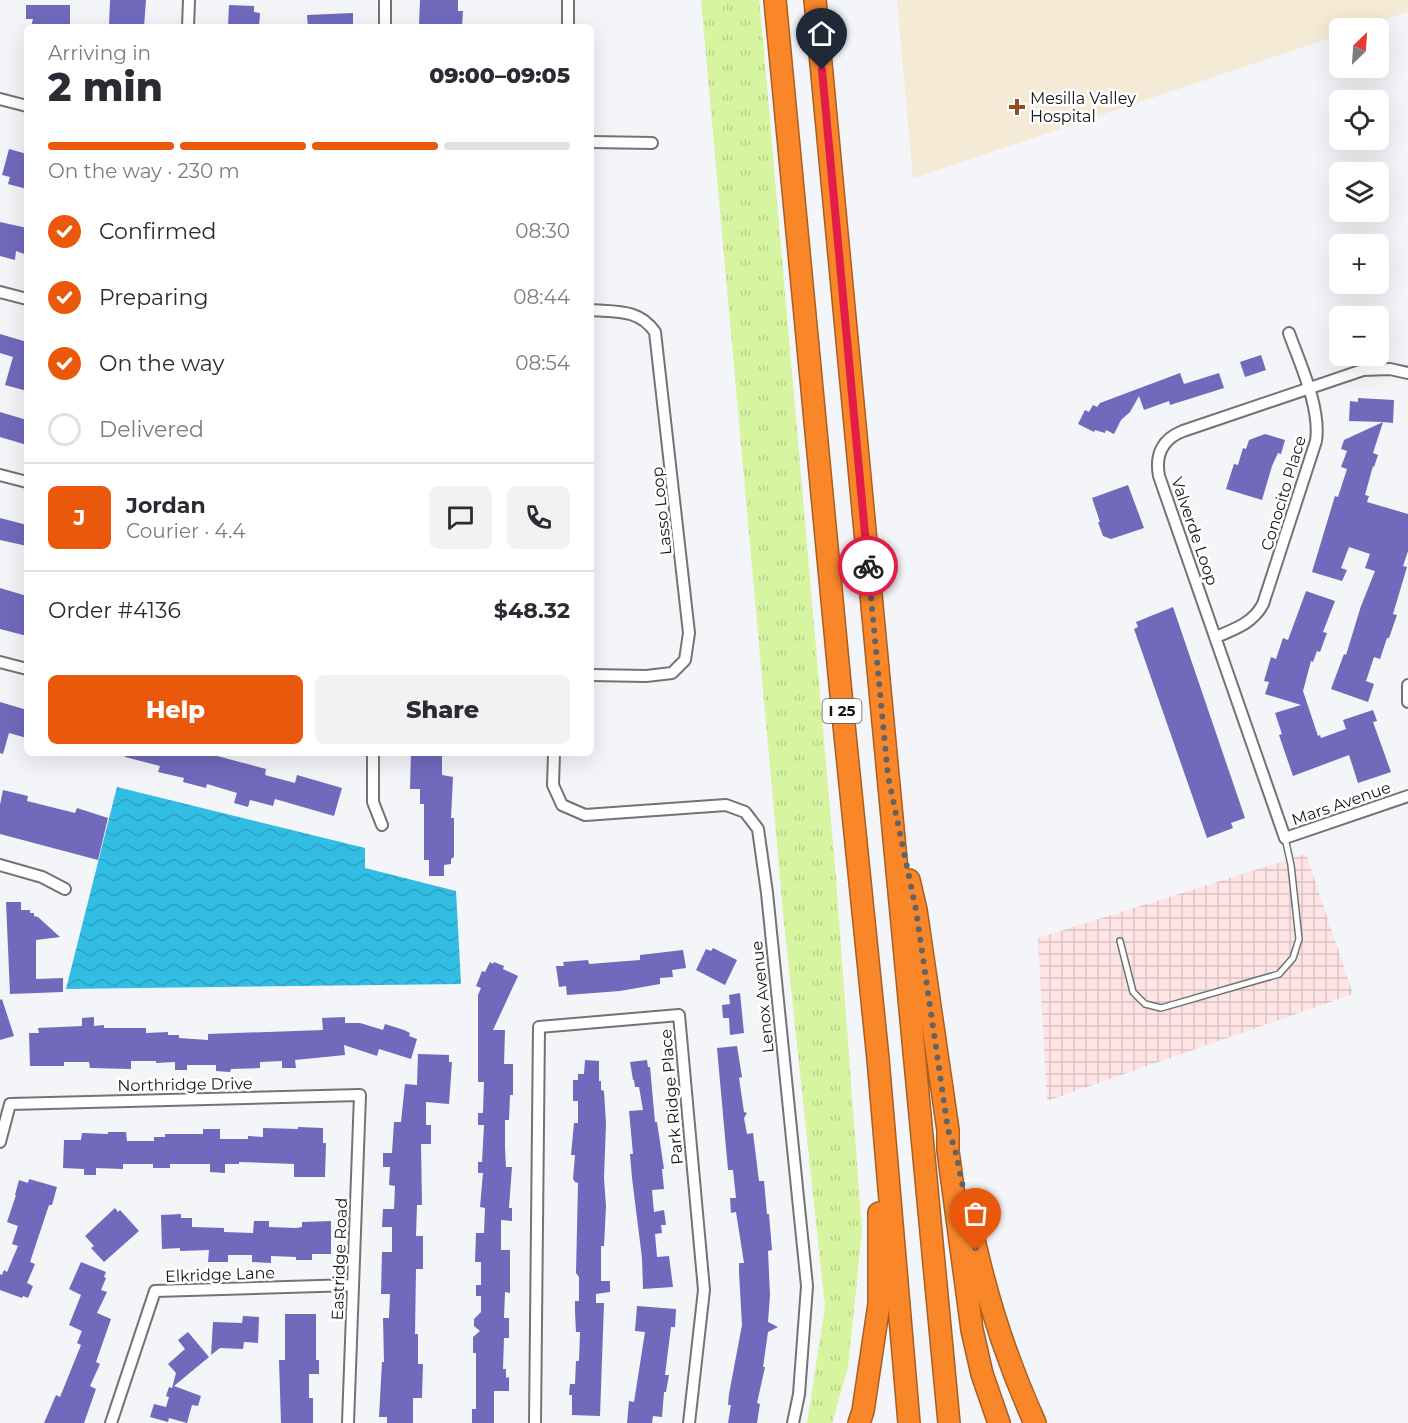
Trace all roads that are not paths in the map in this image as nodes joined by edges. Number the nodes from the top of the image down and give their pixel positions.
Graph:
1 (189, 0) edge
2 (385, 0) edge
3 (568, 0) edge
4 (775, 0) edge
5 (815, 0) edge
6 (188, 24) edge
7 (385, 24) edge
8 (568, 24) edge
9 (0, 99) edge
10 (24, 105) edge
11 (594, 142) edge
12 (652, 143) dead end
13 (0, 292) edge
14 (24, 298) edge
15 (594, 310) edge
16 (1289, 333) dead end
17 (1408, 373) edge
18 (1309, 389) junction
19 (0, 476) edge
20 (24, 481) edge
21 (1216, 637) junction
22 (0, 662) edge
23 (24, 668) edge
24 (594, 675) edge
25 (1408, 685) edge
26 (1408, 702) edge
27 (370, 756) edge
28 (554, 756) edge
29 (888, 776) junction
30 (1408, 796) edge
31 (382, 825) dead end
32 (1285, 838) junction
33 (0, 866) edge
34 (65, 889) dead end
35 (1120, 941) dead end
36 (878, 1059) junction
37 (360, 1095) joint
38 (948, 1130) junction
39 (0, 1142) edge
40 (352, 1285) junction
41 (111, 1423) edge
42 (348, 1423) edge
43 (535, 1423) edge
44 (689, 1423) edge
45 (794, 1423) edge
46 (859, 1423) edge
47 (909, 1423) edge
48 (950, 1423) edge
49 (999, 1423) edge
50 (1035, 1423) edge

1 - 6 street
2 - 7 street
3 - 8 street
4 - 36 highway, I 25
5 - 29 highway, I 25
9 - 10 street
11 - 12 street
13 - 14 street
15 - 24 street, Lasso Loop
16 - 18 street, Conocito Place
17 - 18 street, Valverde Loop
18 - 21 street, Conocito Place
18 - 21 street, Valverde Loop
19 - 20 street
21 - 32 street, Valverde Loop
22 - 23 street
25 - 26 street
27 - 31 street
28 - 45 street, Lenox Avenue
29 - 38 highway
29 - 48 highway, I 25
30 - 32 street, Mars Avenue
32 - 35 lane
33 - 34 street
36 - 46 highway
36 - 47 highway, I 25
37 - 39 street, Northridge Drive
37 - 40 street, Eastridge Road
38 - 49 highway
38 - 50 highway
40 - 41 street, Elkridge Lane
40 - 42 street, Eastridge Road
43 - 44 street, Park Ridge Place

